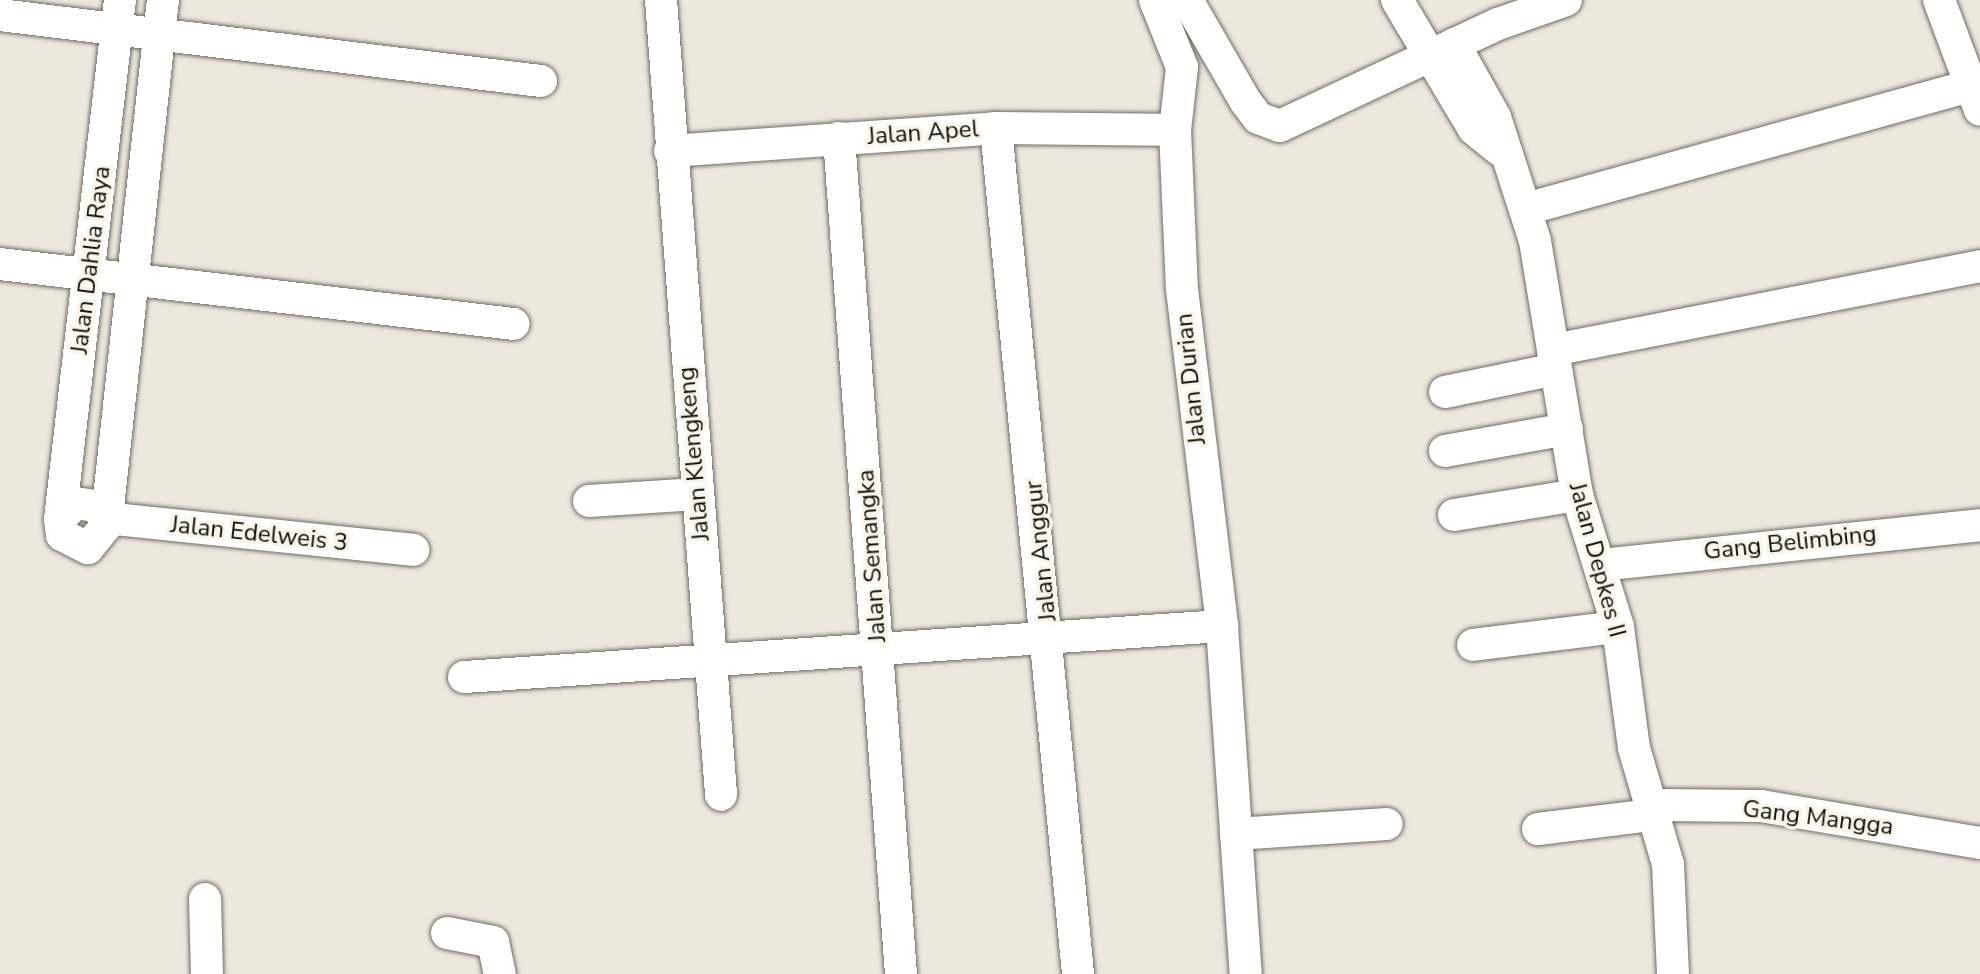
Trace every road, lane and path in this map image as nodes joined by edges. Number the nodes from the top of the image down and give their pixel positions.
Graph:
1 (163, 0) edge
2 (661, 0) edge
3 (1155, 0) edge
4 (1187, 0) edge
5 (1397, 0) edge
6 (1566, 0) edge
7 (1939, 0) edge
8 (118, 14) edge
9 (0, 15) edge
10 (159, 33) junction
11 (1443, 50) junction
12 (541, 81) dead end
13 (1976, 97) edge
14 (996, 128) junction
15 (1175, 130) junction
16 (839, 138) junction
17 (670, 151) junction
18 (1526, 209) junction
19 (0, 264) edge
20 (1980, 266) edge
21 (89, 273) junction
22 (133, 278) junction
23 (514, 324) dead end
24 (1554, 360) junction
25 (1445, 392) dead end
26 (1567, 429) junction
27 (1445, 451) dead end
28 (697, 494) junction
29 (1577, 495) junction
30 (589, 501) dead end
31 (1454, 515) dead end
32 (105, 518) junction
33 (1980, 525) edge
34 (413, 550) dead end
35 (1601, 565) junction
36 (1222, 626) junction
37 (1618, 627) junction
38 (1050, 636) junction
39 (1473, 645) dead end
40 (878, 647) junction
41 (713, 659) junction
42 (464, 677) dead end
43 (721, 795) dead end
44 (1657, 810) junction
45 (1387, 824) dead end
46 (1538, 829) dead end
47 (1236, 834) junction
48 (1980, 843) edge
49 (205, 899) dead end
50 (447, 933) dead end
51 (207, 974) edge
52 (500, 974) edge
53 (901, 974) edge
54 (1078, 974) edge
55 (1246, 974) edge
56 (1673, 974) edge

1 - 10 street, Jalan Dahlia Raya
2 - 17 street, Jalan Klengkeng
3 - 15 street, Jalan Durian
4 - 11 street
5 - 11 street, Jalan Depkes II
6 - 11 street
7 - 13 street
8 - 9 street
8 - 10 street
8 - 21 street, Jalan Dahlia Raya
10 - 12 street
10 - 22 street, Jalan Dahlia Raya
11 - 18 street, Jalan Depkes II
13 - 18 street
14 - 15 street, Jalan Apel
14 - 16 street, Jalan Apel
14 - 38 street, Jalan Anggur
15 - 36 street, Jalan Durian
16 - 17 street, Jalan Apel
16 - 40 street, Jalan Semangka
17 - 28 street, Jalan Klengkeng
18 - 24 street, Jalan Depkes II
19 - 21 street
20 - 24 street
21 - 22 street
21 - 32 street, Jalan Dahlia Raya
22 - 23 street
22 - 32 street, Jalan Dahlia Raya
24 - 25 street
24 - 26 street, Jalan Depkes II
26 - 27 street
26 - 29 street, Jalan Depkes II
28 - 30 street
28 - 41 street, Jalan Klengkeng
29 - 31 street
29 - 35 street, Jalan Depkes II
32 - 34 street, Jalan Edelweis 3
33 - 35 street, Gang Belimbing
35 - 37 street, Jalan Depkes II
36 - 38 street
36 - 47 street, Jalan Durian
37 - 39 street
37 - 44 street, Jalan Depkes II
38 - 40 street
38 - 54 street, Jalan Anggur
40 - 41 street
40 - 53 street, Jalan Semangka
41 - 42 street
41 - 43 street, Jalan Klengkeng
44 - 46 street, Gang Mangga
44 - 48 street, Gang Mangga
44 - 56 street, Jalan Depkes II
45 - 47 street
47 - 55 street, Jalan Durian
49 - 51 street
50 - 52 street

